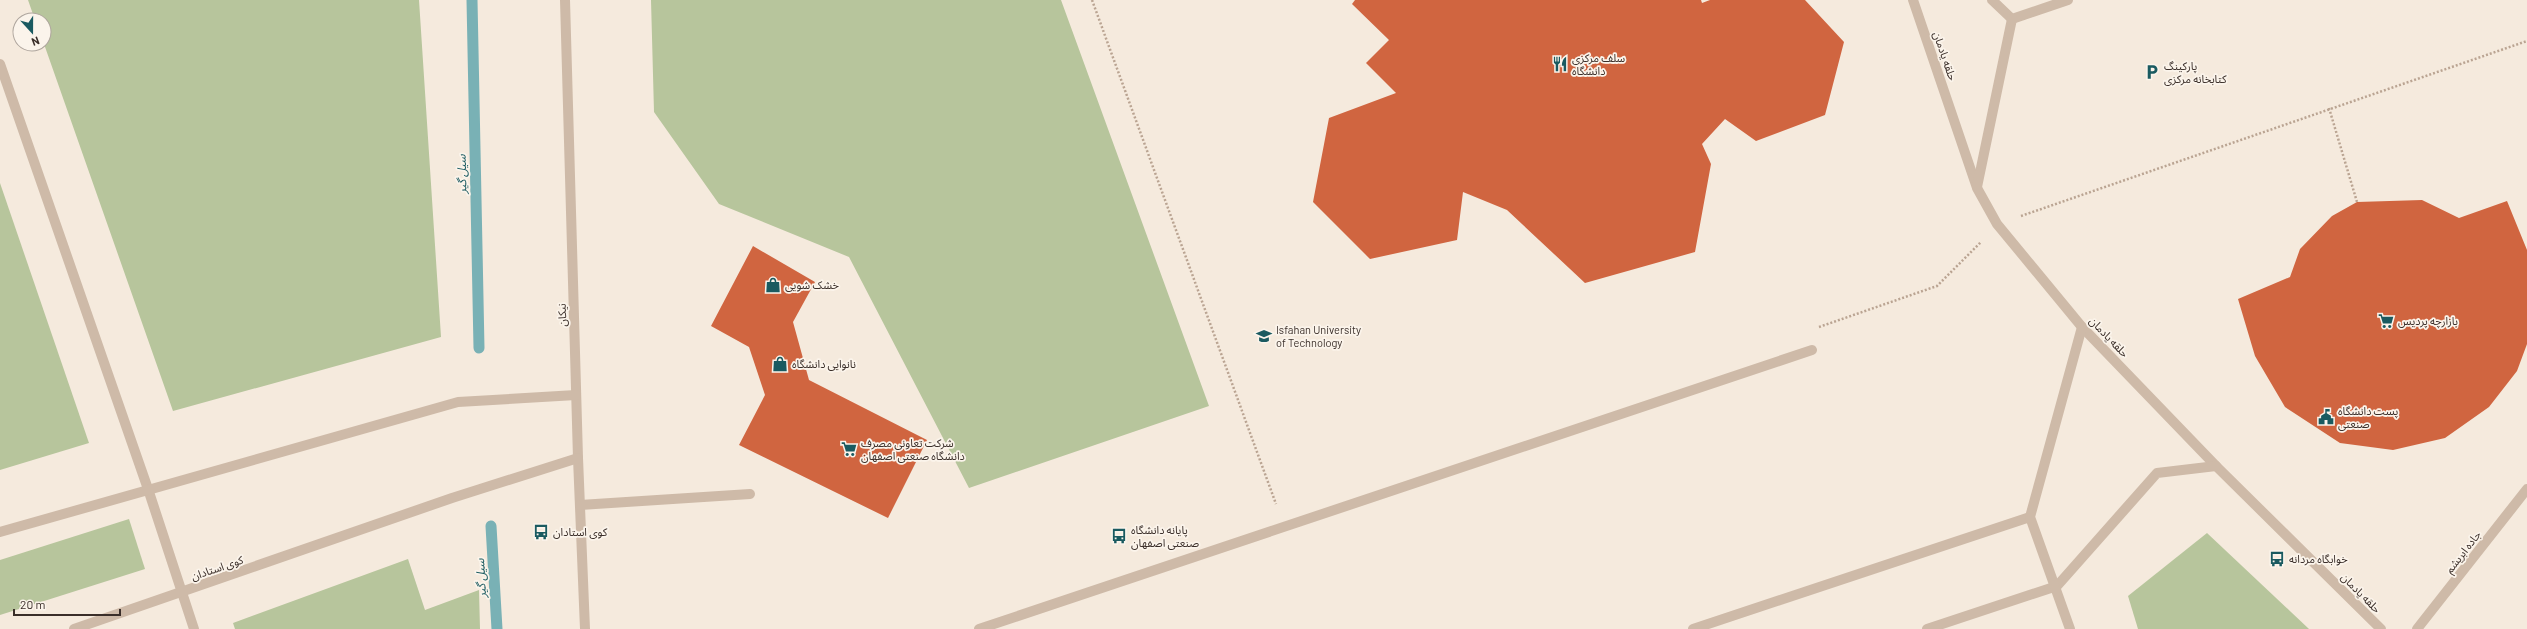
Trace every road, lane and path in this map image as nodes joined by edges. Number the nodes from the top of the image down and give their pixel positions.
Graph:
1 (565, 0) edge
2 (1092, 0) edge
3 (1913, 0) edge
4 (1992, 0) edge
5 (2068, 0) edge
6 (2012, 19) junction
7 (2527, 41) edge
8 (0, 64) edge
9 (2329, 108) junction
10 (1977, 188) junction
11 (2357, 202) dead end
12 (1997, 224) junction
13 (2082, 327) junction
14 (1812, 350) joint
15 (576, 395) junction
16 (578, 458) junction
17 (2216, 466) junction
18 (148, 489) junction
19 (2527, 489) edge
20 (750, 494) dead end
21 (580, 505) junction
22 (2030, 517) junction
23 (1285, 527) junction
24 (0, 532) edge
25 (2056, 586) junction
26 (182, 593) junction
27 (74, 629) edge
28 (194, 629) edge
29 (585, 629) edge
30 (979, 629) edge
31 (1694, 629) edge
32 (1927, 629) edge
33 (2070, 629) edge
34 (2380, 629) edge
35 (2417, 629) edge

1 - 15 street, نیکان
2 - 23 path
3 - 10 street, حلقه یادمان
4 - 6 street
5 - 6 street
6 - 10 street
7 - 9 path
8 - 18 street
9 - 11 path
9 - 12 path
10 - 12 street, حلقه یادمان
12 - 13 street, حلقه یادمان
12 - 14 path
13 - 17 street, حلقه یادمان
13 - 22 street
14 - 23 street
15 - 16 street, نیکان
15 - 18 street
16 - 21 street, نیکان
16 - 26 street, کوی استادان
17 - 25 street
17 - 34 street, حلقه یادمان
18 - 24 street
18 - 26 street
19 - 35 street, جاده ابریشم
20 - 21 street
21 - 29 street, نیکان
22 - 25 street
22 - 31 street
23 - 30 street
25 - 32 street
25 - 33 street
26 - 27 street, کوی استادان
26 - 28 street

